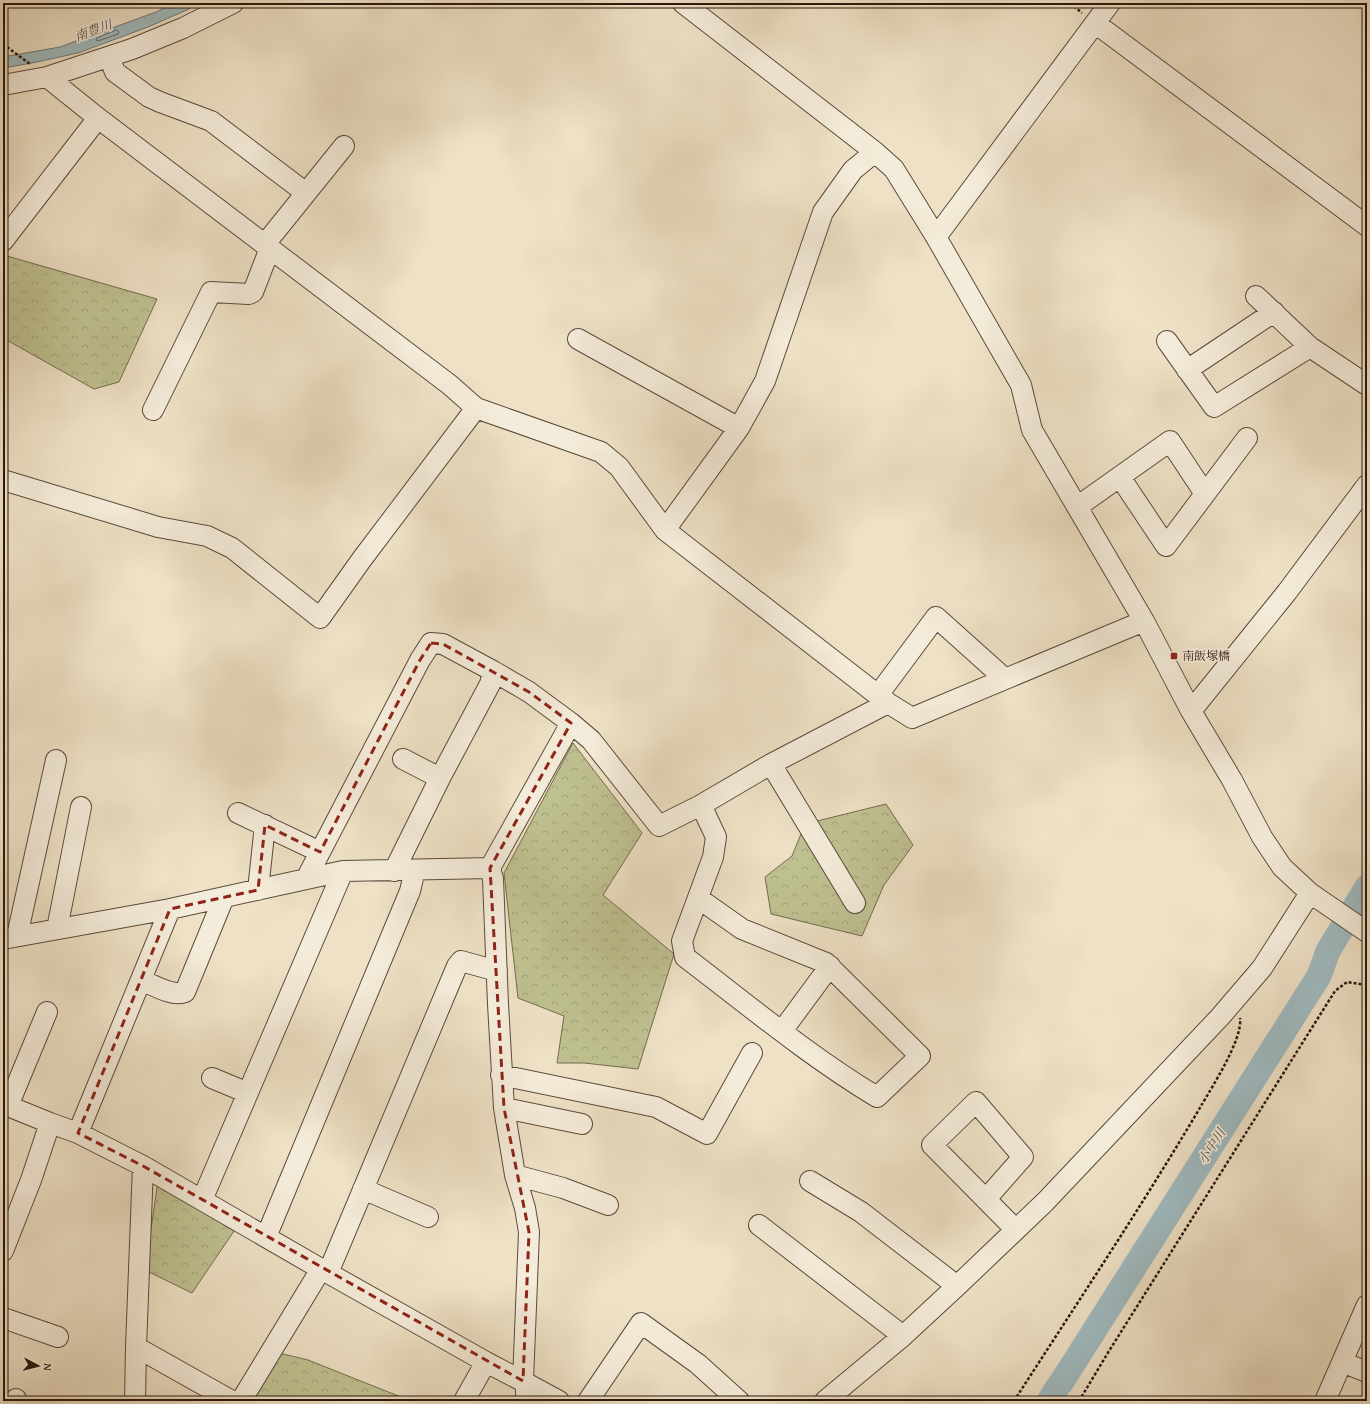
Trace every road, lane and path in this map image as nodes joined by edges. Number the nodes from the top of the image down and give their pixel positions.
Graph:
1 (233, 3) edge
2 (683, 3) edge
3 (1110, 3) edge
4 (1095, 23) junction
5 (3, 44) edge
6 (109, 57) junction
7 (47, 76) junction
8 (3, 85) edge
9 (98, 118) junction
10 (344, 146) dead end
11 (875, 152) junction
12 (306, 193) junction
13 (1367, 226) edge
14 (936, 237) junction
15 (3, 241) edge
16 (268, 246) junction
17 (1256, 296) dead end
18 (1274, 312) junction
19 (578, 339) dead end
20 (1167, 341) dead end
21 (1310, 347) junction
22 (1187, 370) junction
23 (1367, 385) edge
24 (476, 408) junction
25 (153, 410) dead end
26 (739, 428) junction
27 (1247, 438) dead end
28 (1120, 477) junction
29 (4, 482) edge
30 (1367, 485) edge
31 (1205, 494) junction
32 (1077, 507) junction
33 (666, 530) junction
34 (1144, 621) junction
35 (493, 671) junction
36 (1004, 678) junction
37 (883, 699) junction
38 (1191, 711) junction
39 (571, 723) junction
40 (56, 760) dead end
41 (403, 760) dead end
42 (771, 764) junction
43 (440, 778) junction
44 (701, 805) junction
45 (81, 808) dead end
46 (238, 813) dead end
47 (265, 826) junction
48 (320, 852) junction
49 (490, 868) junction
50 (415, 870) junction
51 (343, 871) junction
52 (394, 871) junction
53 (306, 879) junction
54 (258, 890) junction
55 (1310, 893) junction
56 (224, 897) junction
57 (698, 898) junction
58 (855, 903) dead end
59 (170, 909) junction
60 (57, 929) junction
61 (1367, 932) edge
62 (10, 938) edge
63 (830, 966) junction
64 (496, 971) junction
65 (141, 980) junction
66 (1367, 985) edge
67 (1238, 996) junction
68 (47, 1012) dead end
69 (782, 1031) junction
70 (752, 1053) dead end
71 (501, 1075) junction
72 (212, 1078) dead end
73 (248, 1093) junction
74 (6, 1106) edge
75 (504, 1108) junction
76 (50, 1123) junction
77 (582, 1124) dead end
78 (78, 1133) junction
79 (143, 1166) junction
80 (515, 1175) junction
81 (810, 1181) dead end
82 (363, 1189) junction
83 (986, 1198) junction
84 (202, 1200) junction
85 (608, 1205) dead end
86 (428, 1217) dead end
87 (759, 1225) dead end
88 (1016, 1230) junction
89 (266, 1237) junction
90 (3, 1251) edge
91 (324, 1271) junction
92 (957, 1286) junction
93 (1367, 1305) edge
94 (3, 1318) edge
95 (903, 1336) junction
96 (58, 1337) dead end
97 (136, 1347) junction
98 (486, 1362) junction
99 (1342, 1362) junction
100 (1367, 1372) edge
101 (525, 1388) edge
102 (135, 1401) edge
103 (232, 1401) edge
104 (241, 1401) edge
105 (464, 1401) edge
106 (559, 1401) edge
107 (588, 1401) edge
108 (739, 1401) edge
109 (825, 1401) edge
110 (1014, 1401) edge
111 (1079, 1401) edge
112 (1325, 1401) edge

1 - 6 street
2 - 11 street
3 - 4 street
4 - 13 street
4 - 14 street
5 - 7 path
6 - 7 street
6 - 12 street
7 - 8 street
7 - 9 street
9 - 15 street
9 - 16 street
10 - 12 street
11 - 14 street
11 - 26 street
12 - 16 street
14 - 32 street
16 - 24 street
16 - 25 street
17 - 18 street
18 - 21 street
18 - 22 street
19 - 26 street
20 - 22 street
21 - 22 street
21 - 23 street
24 - 29 street
24 - 33 street
26 - 33 street
27 - 31 street
28 - 31 street
28 - 31 street
28 - 32 street
30 - 38 street
32 - 34 street
33 - 37 street
34 - 36 street
34 - 38 street
35 - 39 street
35 - 43 street
35 - 48 street
36 - 37 street
36 - 37 street
37 - 42 street
38 - 55 street
39 - 44 street
39 - 49 street
40 - 62 street
41 - 43 street
42 - 44 street
42 - 58 street
43 - 52 street
44 - 57 street
45 - 60 street
46 - 47 street
47 - 48 street
47 - 54 street
48 - 53 street
49 - 50 street
49 - 64 street
50 - 52 street
50 - 89 street
51 - 52 street
51 - 53 street
51 - 73 street
53 - 54 street
54 - 56 street
55 - 61 street
55 - 67 street
56 - 59 street
56 - 65 street
57 - 63 street
57 - 69 street
59 - 60 street
59 - 65 street
60 - 62 street
63 - 69 street
63 - 69 street
64 - 71 street
64 - 82 street
65 - 78 street
66 - 111 path
67 - 88 street
67 - 110 path
68 - 74 street
70 - 71 street
71 - 75 street
72 - 73 street
73 - 84 street
74 - 76 street
75 - 77 street
75 - 80 street
76 - 78 street
76 - 90 street
78 - 79 street
79 - 84 street
79 - 97 street
80 - 85 street
80 - 101 street
81 - 92 street
82 - 86 street
82 - 91 street
83 - 83 street
83 - 88 street
84 - 89 street
87 - 95 street
88 - 92 street
89 - 91 street
91 - 98 street
91 - 104 street
92 - 95 street
93 - 99 street
94 - 96 street
95 - 109 street
97 - 102 street
97 - 103 street
98 - 101 street
98 - 105 street
99 - 100 street
99 - 112 street
101 - 106 street
107 - 108 street

